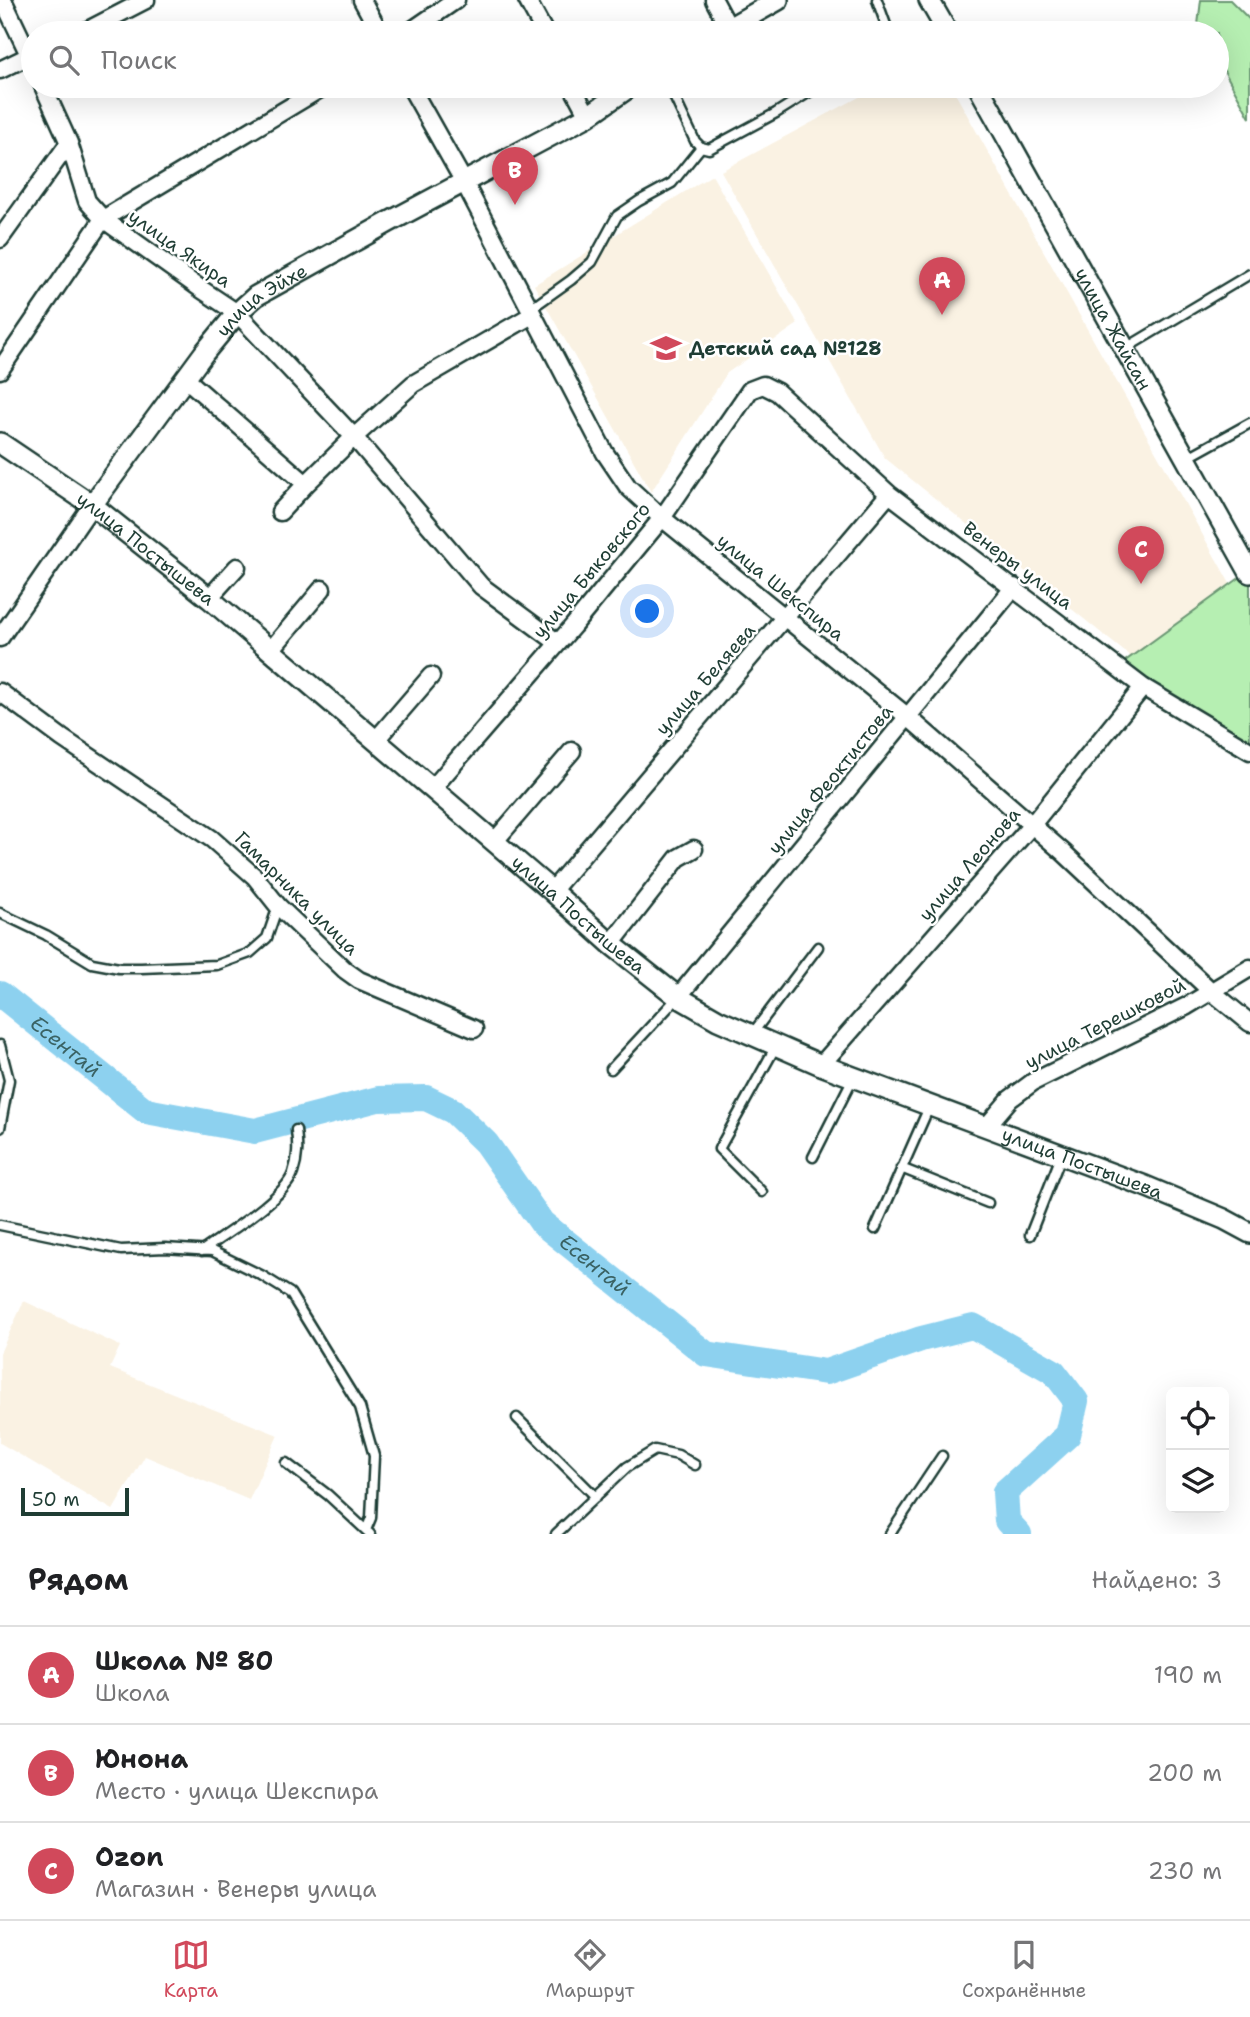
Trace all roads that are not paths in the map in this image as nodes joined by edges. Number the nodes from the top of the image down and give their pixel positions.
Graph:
1 (3, 0) edge
2 (146, 0) edge
3 (362, 0) edge
4 (456, 0) edge
5 (527, 0) edge
6 (714, 0) edge
7 (778, 0) edge
8 (877, 0) edge
9 (929, 0) edge
10 (105, 21) edge
11 (373, 21) edge
12 (425, 21) edge
13 (538, 21) edge
14 (721, 21) edge
15 (742, 21) edge
16 (885, 21) edge
17 (941, 21) edge
18 (21, 35) edge
19 (21, 61) edge
20 (0, 69) edge
21 (48, 98) edge
22 (303, 98) edge
23 (417, 98) edge
24 (578, 98) edge
25 (614, 98) edge
26 (675, 98) edge
27 (800, 98) edge
28 (985, 98) edge
29 (588, 116) junction
30 (69, 143) junction
31 (701, 147) junction
32 (464, 182) junction
33 (101, 216) junction
34 (0, 239) edge
35 (1250, 274) edge
36 (237, 313) junction
37 (530, 313) junction
38 (1124, 349) junction
39 (0, 370) edge
40 (186, 379) junction
41 (777, 392) joint
42 (1250, 423) edge
43 (354, 437) junction
44 (0, 443) edge
45 (1185, 459) junction
46 (306, 484) junction
47 (889, 494) junction
48 (92, 505) junction
49 (280, 512) dead end
50 (662, 519) junction
51 (237, 567) dead end
52 (1250, 573) edge
53 (1014, 587) junction
54 (322, 589) dead end
55 (209, 598) junction
56 (785, 618) junction
57 (0, 638) edge
58 (558, 643) junction
59 (270, 651) junction
60 (431, 676) dead end
61 (1143, 687) junction
62 (0, 692) edge
63 (908, 717) junction
64 (375, 741) junction
65 (572, 751) dead end
66 (1250, 751) edge
67 (432, 789) junction
68 (1031, 826) junction
69 (494, 842) junction
70 (694, 849) dead end
71 (552, 891) junction
72 (278, 906) junction
73 (0, 913) edge
74 (611, 944) junction
75 (818, 947) dead end
76 (1250, 968) edge
77 (1212, 991) junction
78 (678, 998) junction
79 (1250, 1023) edge
80 (474, 1029) dead end
81 (752, 1034) junction
82 (0, 1045) edge
83 (776, 1045) junction
84 (821, 1065) junction
85 (611, 1069) dead end
86 (854, 1077) junction
87 (930, 1105) junction
88 (987, 1126) junction
89 (0, 1128) edge
90 (296, 1130) dead end
91 (1062, 1154) junction
92 (813, 1157) dead end
93 (901, 1168) junction
94 (762, 1192) dead end
95 (988, 1203) dead end
96 (0, 1225) edge
97 (875, 1229) dead end
98 (1250, 1233) edge
99 (1030, 1235) dead end
100 (202, 1251) junction
101 (517, 1419) dead end
102 (942, 1456) dead end
103 (286, 1464) dead end
104 (695, 1465) dead end
105 (596, 1497) junction
106 (368, 1532) edge
107 (556, 1534) edge
108 (890, 1534) edge

1 - 18 street
2 - 10 street
3 - 11 street
4 - 12 street
5 - 13 street
6 - 14 street
7 - 15 street
8 - 16 lane
9 - 17 street
19 - 20 street
21 - 30 street
22 - 33 street
23 - 32 street, улица Шекспира
24 - 29 street
25 - 29 street, улица Эйхе
26 - 31 lane
27 - 31 lane
28 - 38 street, улица Жайсан
29 - 32 street, улица Эйхе
30 - 33 street
30 - 34 street
31 - 37 lane
32 - 36 street, улица Эйхе
32 - 37 street, улица Шекспира
33 - 36 street, улица Якира
33 - 39 street
35 - 38 lane
36 - 40 street, улица Эйхе
36 - 43 street, улица Якира
37 - 43 street
37 - 50 street, улица Шекспира
38 - 45 street, улица Жайсан
40 - 46 street
40 - 48 street, улица Эйхе
41 - 47 street, Венеры улица
41 - 50 street, улица Быковского
42 - 45 lane
43 - 46 street
43 - 58 street, улица Якира
44 - 48 street, улица Постышева
45 - 52 street, улица Жайсан
46 - 49 street
47 - 53 street, Венеры улица
47 - 56 street, улица Беляева
48 - 55 street, улица Постышева
48 - 57 street, улица Эйхе
50 - 56 street, улица Шекспира
50 - 58 street, улица Быковского
51 - 55 street
53 - 61 street, Венеры улица
53 - 63 street, улица Феоктистова
54 - 59 street
55 - 59 street, улица Постышева
56 - 63 street, улица Шекспира
56 - 71 street, улица Беляева
58 - 67 street, улица Быковского
59 - 64 street, улица Постышева
60 - 64 street
61 - 66 street, Венеры улица
61 - 68 street, улица Леонова
62 - 72 street, Гамарника улица
63 - 68 street, улица Шекспира
63 - 78 street, улица Феоктистова
64 - 67 street, улица Постышева
65 - 69 street
67 - 69 street, улица Постышева
68 - 77 street, улица Шекспира
68 - 84 street, улица Леонова
69 - 71 street, улица Постышева
70 - 74 street
71 - 74 street, улица Постышева
72 - 73 lane
72 - 80 street, Гамарника улица
74 - 78 street, улица Постышева
75 - 81 lane
76 - 77 street, улица Терешковой
77 - 79 street, улица Шекспира
77 - 88 street, улица Терешковой
78 - 81 street, улица Постышева
78 - 85 lane
81 - 83 street, улица Постышева
82 - 89 lane
83 - 84 street, улица Постышева
83 - 94 lane
84 - 86 street, улица Постышева
86 - 87 street, улица Постышева
86 - 92 lane
87 - 88 street, улица Постышева
87 - 93 lane
88 - 91 street, улица Постышева
90 - 100 lane
91 - 98 street, улица Постышева
91 - 99 lane
93 - 95 lane
93 - 97 lane
96 - 100 lane
100 - 106 lane
101 - 105 lane
102 - 108 lane
103 - 106 lane
104 - 105 lane
105 - 107 lane

